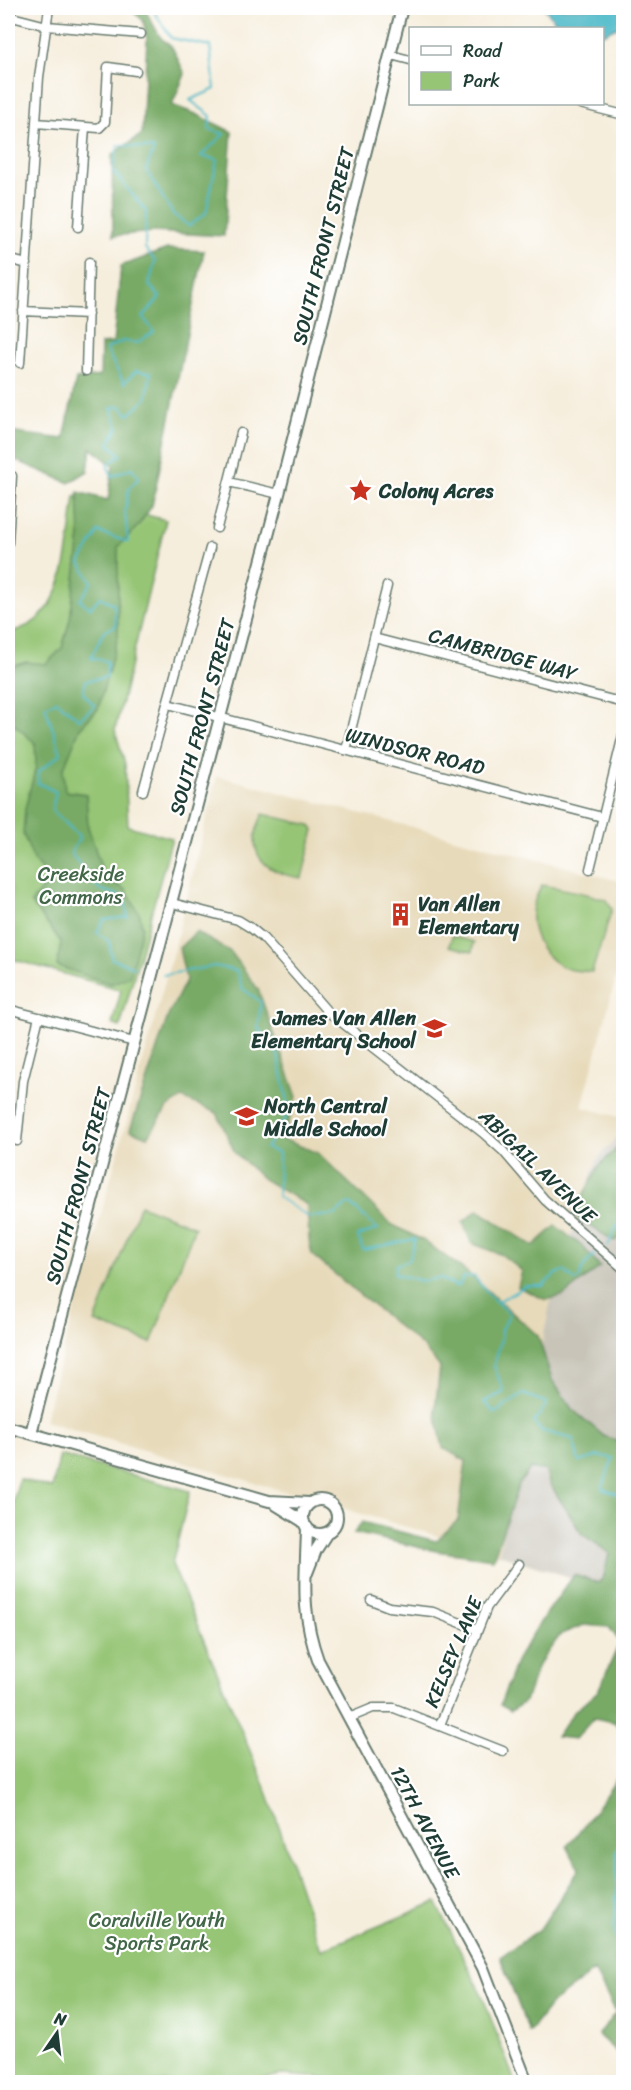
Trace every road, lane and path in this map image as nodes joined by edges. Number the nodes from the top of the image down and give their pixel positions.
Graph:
1 (49, 8) edge
2 (402, 8) edge
3 (8, 15) edge
4 (46, 26) junction
5 (141, 34) dead end
6 (391, 55) junction
7 (409, 60) edge
8 (136, 71) dead end
9 (584, 105) edge
10 (624, 114) edge
11 (36, 123) junction
12 (85, 127) junction
13 (78, 226) dead end
14 (8, 259) edge
15 (89, 262) dead end
16 (27, 264) junction
17 (23, 311) junction
18 (88, 314) junction
19 (20, 363) dead end
20 (86, 371) dead end
21 (241, 433) dead end
22 (12, 476) dead end
23 (229, 482) junction
24 (279, 494) junction
25 (217, 528) dead end
26 (8, 543) edge
27 (210, 548) dead end
28 (387, 586) dead end
29 (374, 638) junction
30 (624, 703) edge
31 (168, 704) junction
32 (220, 718) junction
33 (624, 731) edge
34 (346, 750) junction
35 (143, 791) dead end
36 (603, 817) junction
37 (590, 869) dead end
38 (172, 903) junction
39 (8, 1009) edge
40 (39, 1017) junction
41 (134, 1042) junction
42 (17, 1141) dead end
43 (624, 1269) edge
44 (8, 1427) edge
45 (31, 1434) junction
46 (269, 1501) junction
47 (310, 1503) junction
48 (305, 1525) junction
49 (327, 1533) junction
50 (519, 1564) dead end
51 (305, 1576) junction
52 (371, 1600) dead end
53 (477, 1629) junction
54 (349, 1718) junction
55 (440, 1725) junction
56 (503, 1751) dead end
57 (527, 2082) edge

1 - 4 street
2 - 6 street, SOUTH FRONT STREET
3 - 4 street
4 - 5 street
4 - 11 street
6 - 7 street
6 - 24 street, SOUTH FRONT STREET
8 - 12 street
9 - 10 street
11 - 12 street
11 - 16 street
12 - 13 street
14 - 16 street
15 - 18 street
16 - 17 street
17 - 18 street
17 - 19 street
18 - 20 street
21 - 23 street
22 - 26 street
23 - 24 street
23 - 25 street
24 - 32 street, SOUTH FRONT STREET
27 - 31 street
28 - 29 street
29 - 30 street, CAMBRIDGE WAY
29 - 34 street
31 - 32 street, WINDSOR ROAD
31 - 35 street
32 - 34 street, WINDSOR ROAD
32 - 38 street, SOUTH FRONT STREET
33 - 36 street
34 - 36 street, WINDSOR ROAD
36 - 37 street
38 - 41 street, SOUTH FRONT STREET
38 - 43 street, ABIGAIL AVENUE
39 - 40 street
40 - 41 street
40 - 42 street
41 - 45 street, SOUTH FRONT STREET
44 - 45 street
45 - 46 street
46 - 47 street
46 - 48 street
47 - 48 street
47 - 49 street
48 - 49 street
48 - 51 street, 12TH AVENUE
49 - 51 street, 12TH AVENUE
50 - 53 street, KELSEY LANE
51 - 54 street, 12TH AVENUE
52 - 53 street
53 - 55 street, KELSEY LANE
54 - 55 street
54 - 57 street, 12TH AVENUE
55 - 56 street

